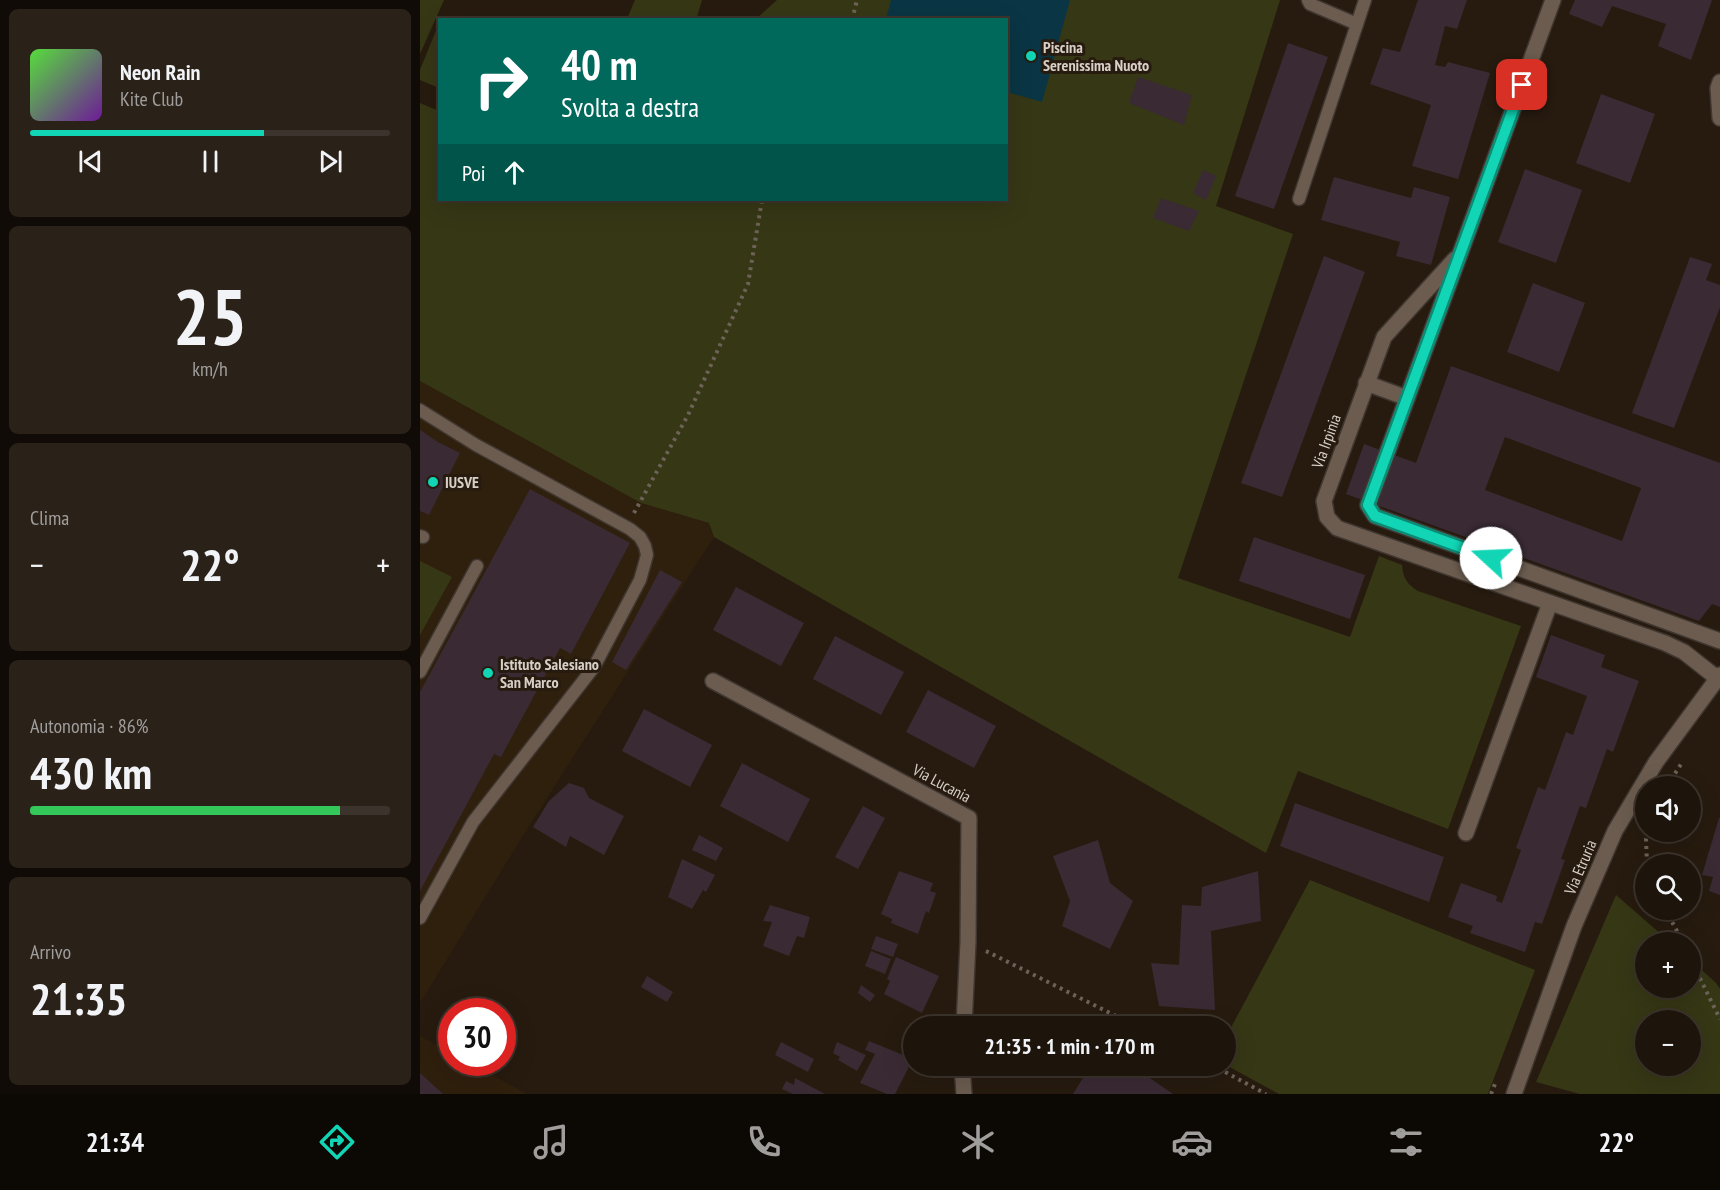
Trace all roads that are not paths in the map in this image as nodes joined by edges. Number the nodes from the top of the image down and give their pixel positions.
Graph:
1 (1308, 0) edge
2 (1365, 0) edge
3 (1553, 0) edge
4 (1357, 24) junction
5 (1720, 82) edge
6 (1720, 118) edge
7 (1299, 199) dead end
8 (1460, 254) junction
9 (1366, 383) junction
10 (1407, 398) junction
11 (420, 410) edge
12 (1511, 565) junction
13 (477, 566) dead end
14 (1504, 585) junction
15 (1550, 603) junction
16 (1720, 641) edge
17 (420, 672) edge
18 (1719, 676) edge
19 (713, 681) dead end
20 (1466, 833) dead end
21 (420, 918) edge
22 (964, 1016) edge
23 (963, 1076) edge
24 (964, 1094) edge
25 (1514, 1094) edge

1 - 4 lane
2 - 4 lane
3 - 8 street, Via Irpinia
4 - 7 lane
5 - 6 street
8 - 9 street, Via Irpinia
8 - 10 street
9 - 10 street
9 - 14 street, Via Irpinia
10 - 12 street
11 - 21 lane
12 - 14 street
12 - 16 street
13 - 17 lane
14 - 15 street, Via Irpinia
15 - 18 street, Via Irpinia
15 - 20 street
18 - 25 street, Via Etruria
19 - 22 street, Via Lucania
23 - 24 street

